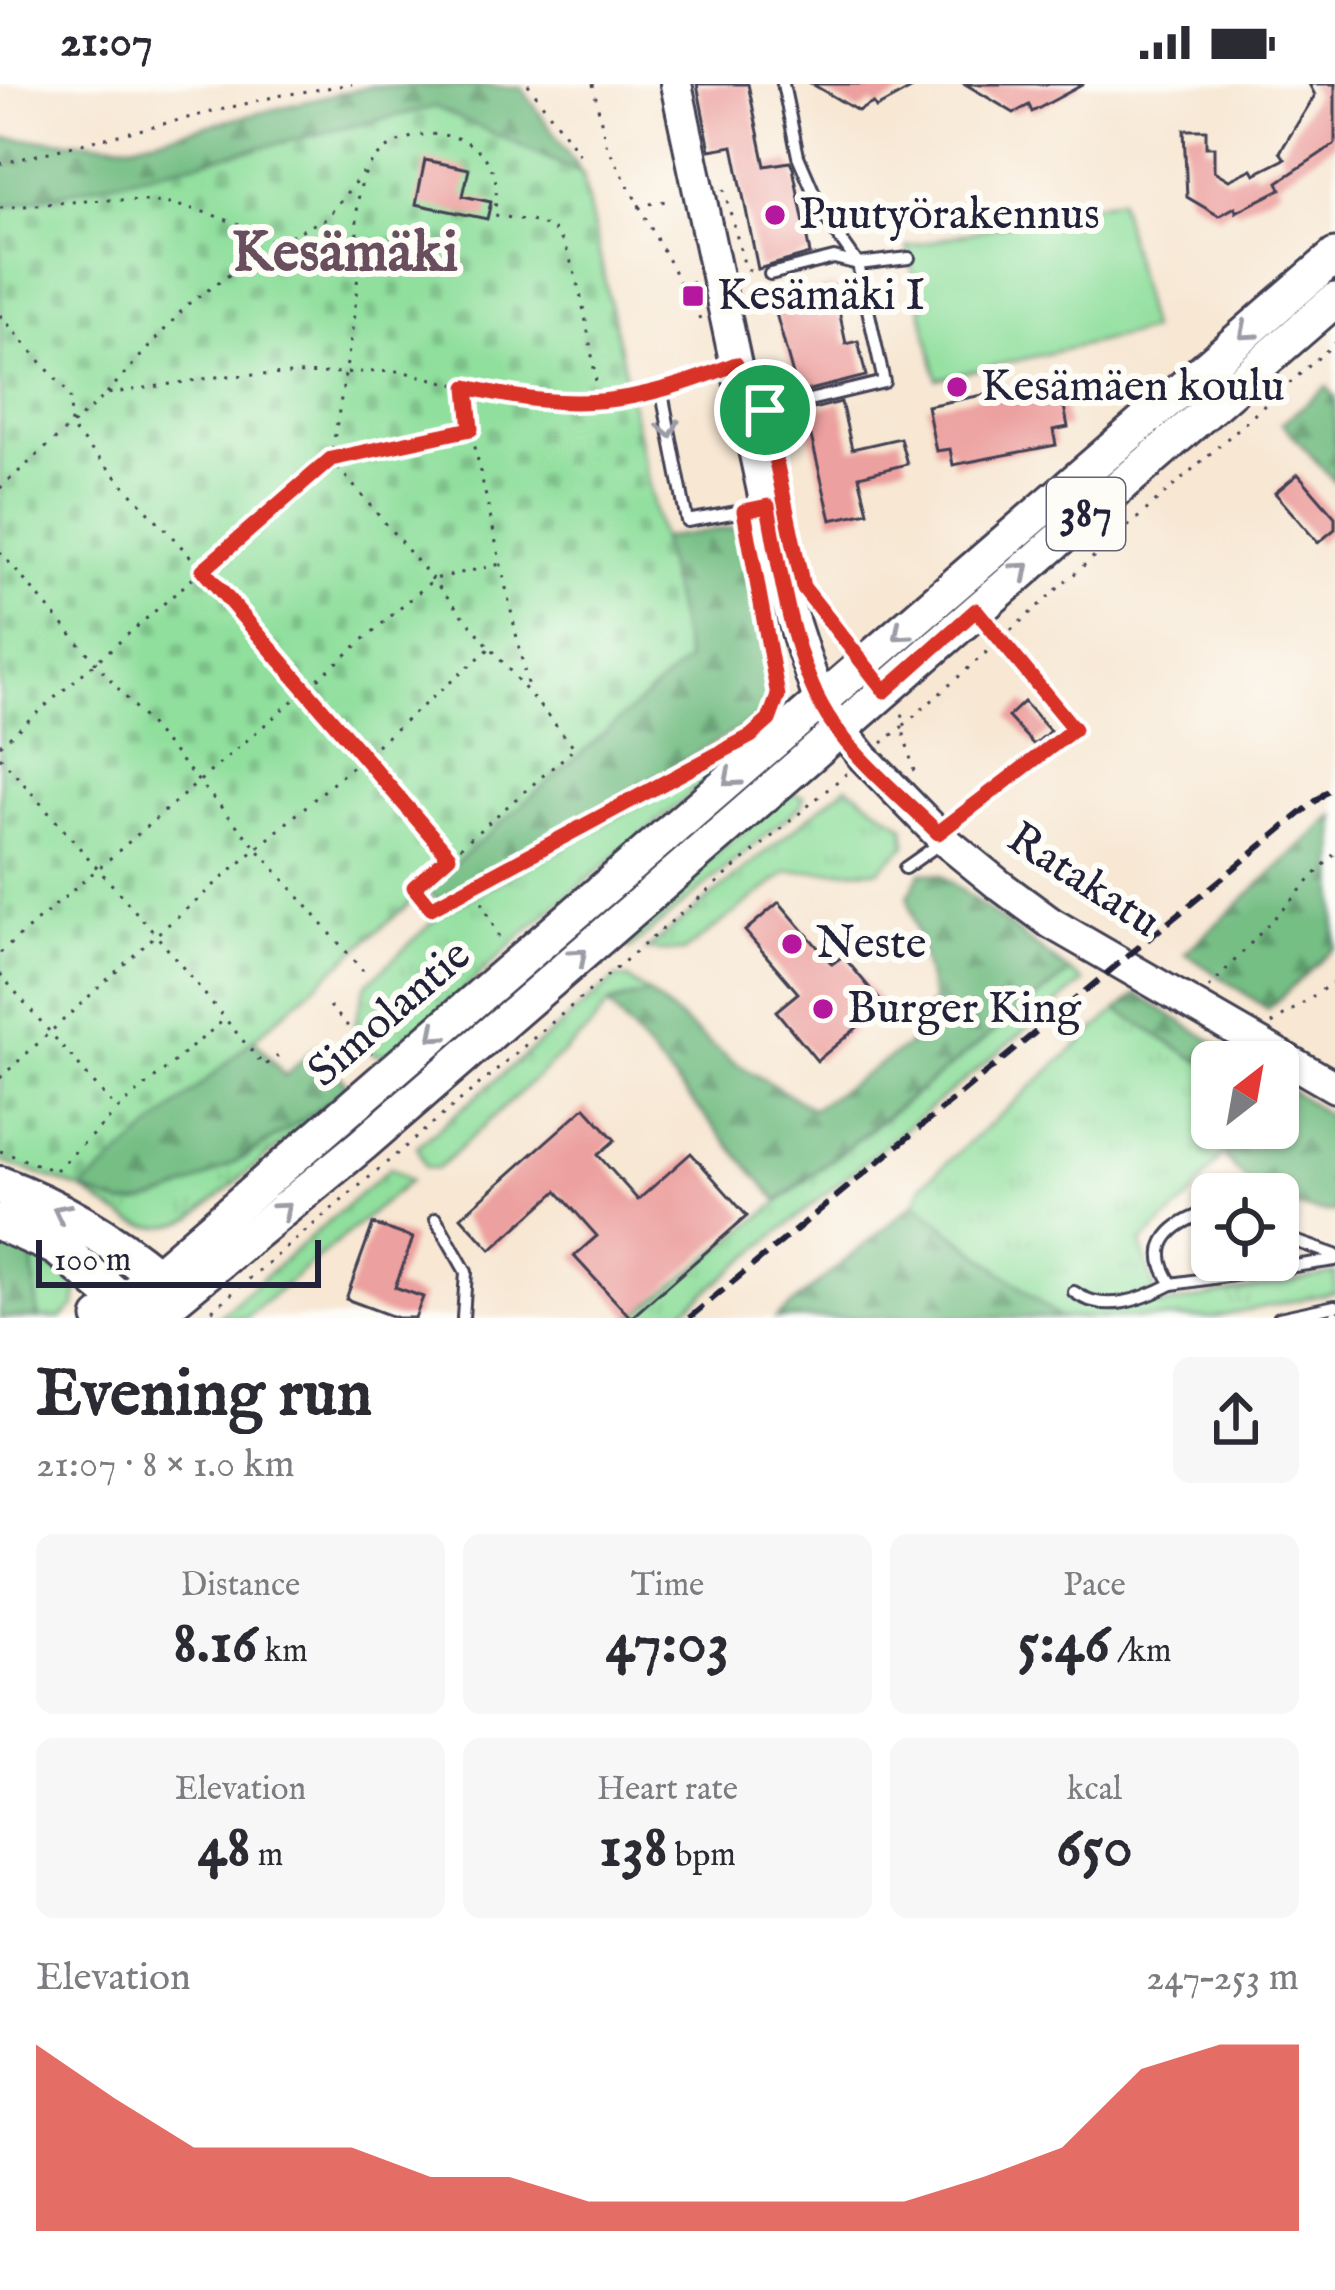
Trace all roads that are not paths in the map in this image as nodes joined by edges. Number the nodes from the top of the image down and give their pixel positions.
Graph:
1 (676, 84) edge
2 (783, 84) edge
3 (1335, 256) edge
4 (909, 257) dead end
5 (858, 264) junction
6 (770, 274) road end
7 (1335, 300) edge
8 (736, 364) junction
9 (748, 414) junction
10 (768, 506) junction
11 (976, 610) junction
12 (875, 678) junction
13 (820, 703) junction
14 (841, 731) junction
15 (941, 837) junction
16 (905, 868) dead end
17 (1335, 1087) edge
18 (0, 1185) edge
19 (436, 1219) dead end
20 (1191, 1219) edge
21 (0, 1222) edge
22 (1299, 1243) edge
23 (1335, 1257) edge
24 (1172, 1284) junction
25 (1073, 1292) dead end
26 (139, 1305) edge
27 (1335, 1306) edge
28 (463, 1318) edge
29 (1279, 1318) edge

1 - 8 main road, Ratakatu
2 - 5 lane
3 -> 12 main road, Simolantie
4 - 5 lane
5 - 6 lane
5 - 9 lane
11 -> 7 main road, Simolantie / 387
8 - 9 main road, Ratakatu
8 -> 10 lane
9 - 10 main road, Ratakatu
10 - 13 main road, Ratakatu
11 - 12 main road, Simolantie / 387
11 - 15 lane
12 - 13 main road, Simolantie
12 - 14 main road, Simolantie / 387
13 - 14 main road, Ratakatu
13 -> 26 main road, Simolantie
14 - 15 main road, Ratakatu
26 -> 14 main road, Simolantie / 387
15 - 16 lane
15 - 17 main road, Ratakatu
26 -> 18 highway
19 - 28 lane
20 - 24 lane
21 - 26 highway
22 - 23 lane
23 - 24 lane
24 - 25 lane
27 - 29 lane

